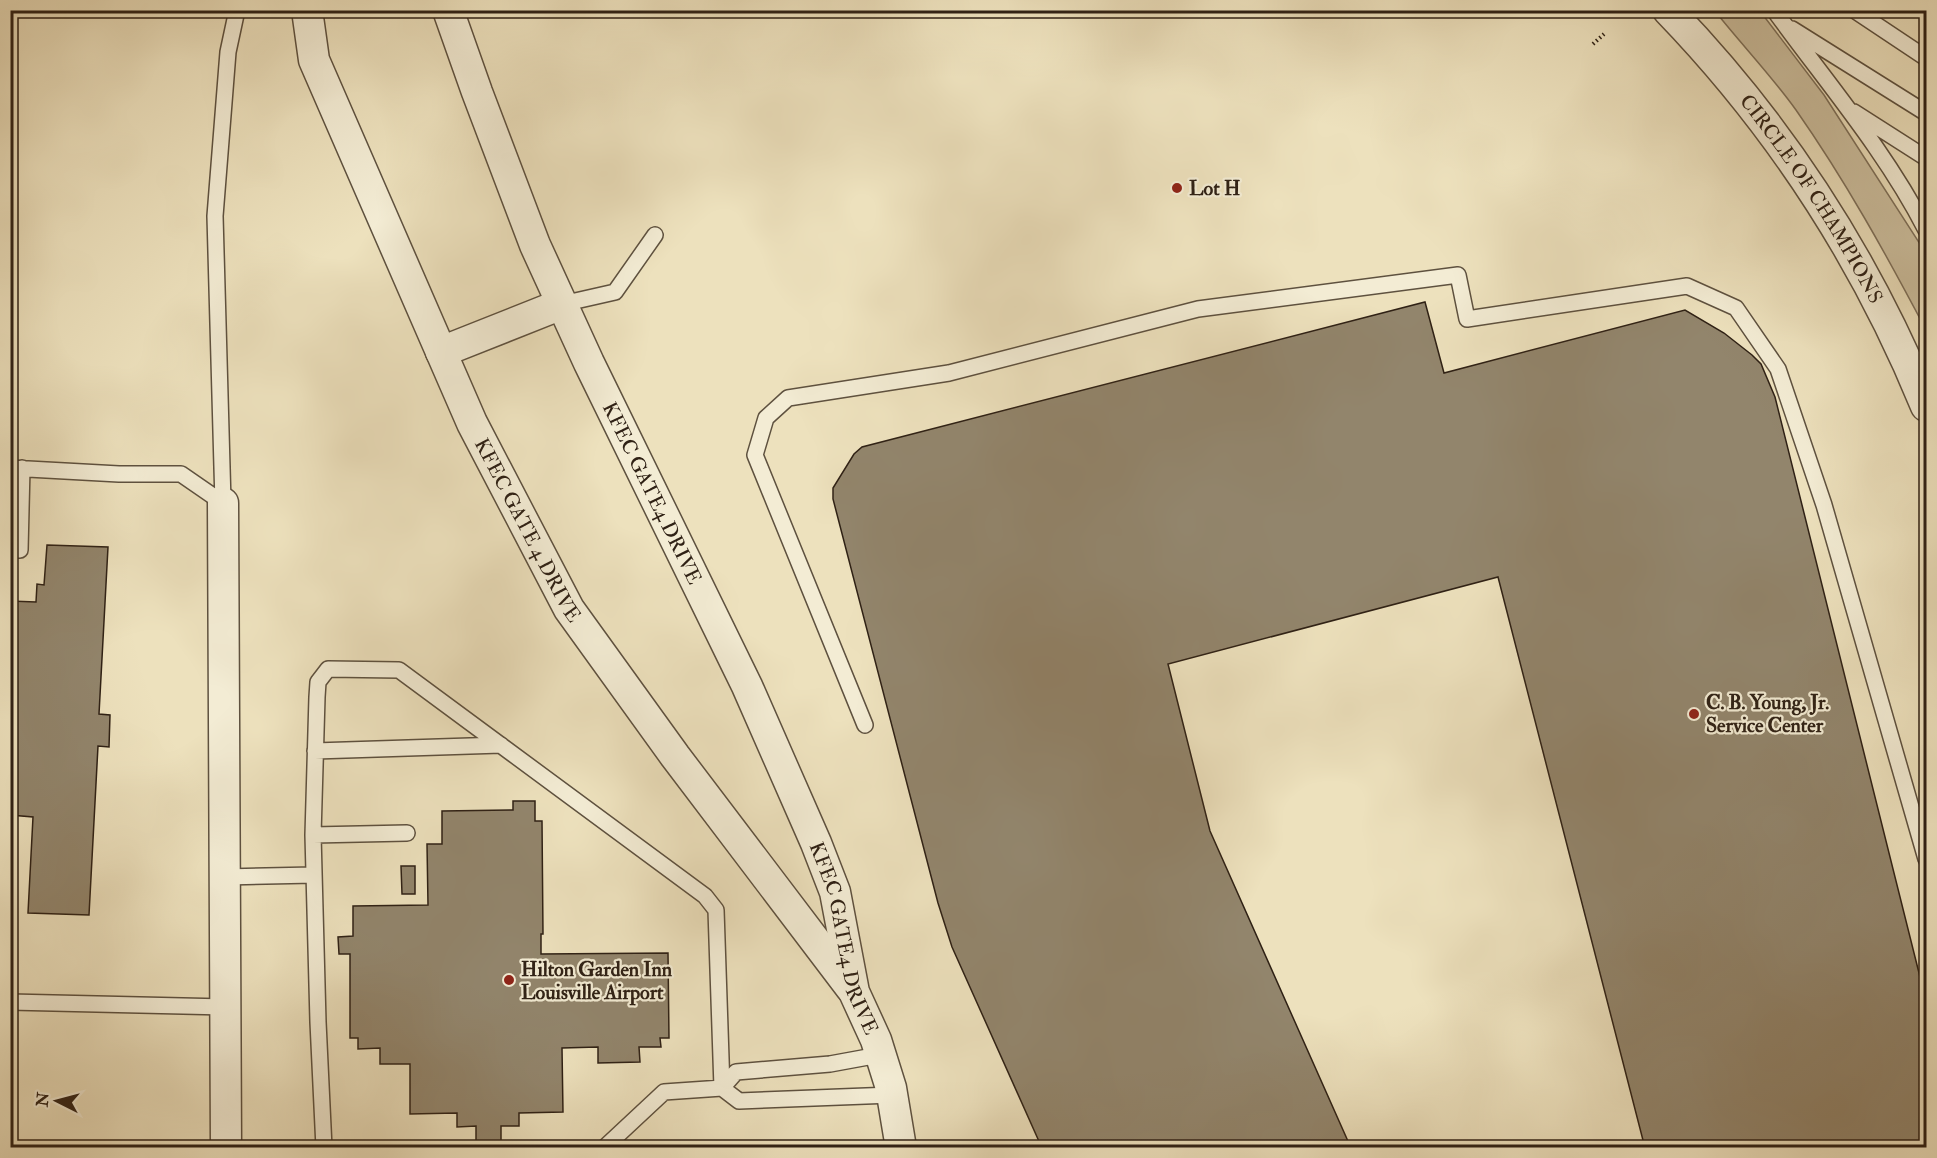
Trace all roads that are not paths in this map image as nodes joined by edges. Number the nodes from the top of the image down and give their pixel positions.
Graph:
1 (237, 10) edge
2 (307, 10) edge
3 (448, 10) edge
4 (1668, 10) edge
5 (1692, 10) edge
6 (1774, 10) edge
7 (1854, 10) edge
8 (1784, 25) junction
9 (1701, 45) junction
10 (1926, 58) edge
11 (1849, 109) junction
12 (1926, 113) edge
13 (1926, 158) edge
14 (1913, 204) junction
15 (1926, 212) edge
16 (1926, 230) edge
17 (655, 235) dead end
18 (562, 304) junction
19 (441, 351) junction
20 (1926, 406) edge
21 (16, 468) edge
22 (223, 503) junction
23 (10, 550) edge
24 (866, 725) dead end
25 (501, 745) junction
26 (315, 751) junction
27 (407, 833) dead end
28 (313, 835) junction
29 (1926, 859) edge
30 (314, 875) junction
31 (225, 877) junction
32 (854, 992) junction
33 (10, 1002) edge
34 (226, 1008) junction
35 (879, 1055) junction
36 (723, 1088) junction
37 (892, 1095) junction
38 (226, 1148) edge
39 (324, 1148) edge
40 (604, 1148) edge
41 (901, 1148) edge

1 - 22 lane
2 - 19 street, KFEC GATE 4 DRIVE
3 - 18 street, KFEC GATE4 DRIVE
4 - 9 street, CIRCLE OF CHAMPIONS
5 - 9 lane
6 - 8 lane
7 - 10 lane
8 - 11 lane
8 - 12 lane
9 - 20 street, CIRCLE OF CHAMPIONS
11 - 13 lane
11 - 14 lane
14 - 15 lane
14 - 16 lane
17 - 18 lane
18 - 19 street
18 - 32 street, KFEC GATE4 DRIVE
19 - 32 street, KFEC GATE 4 DRIVE
21 - 22 lane
21 - 23 lane
22 - 31 street
24 - 29 lane
25 - 26 lane
25 - 26 lane
25 - 36 lane
26 - 28 lane
27 - 28 lane
28 - 30 lane
30 - 31 lane
30 - 39 lane
31 - 34 street
32 - 35 street, KFEC GATE4 DRIVE
33 - 34 lane
34 - 38 street
35 - 36 lane
35 - 37 street, KFEC GATE4 DRIVE
36 - 37 lane
36 - 40 lane
37 - 41 street, KFEC GATE4 DRIVE

